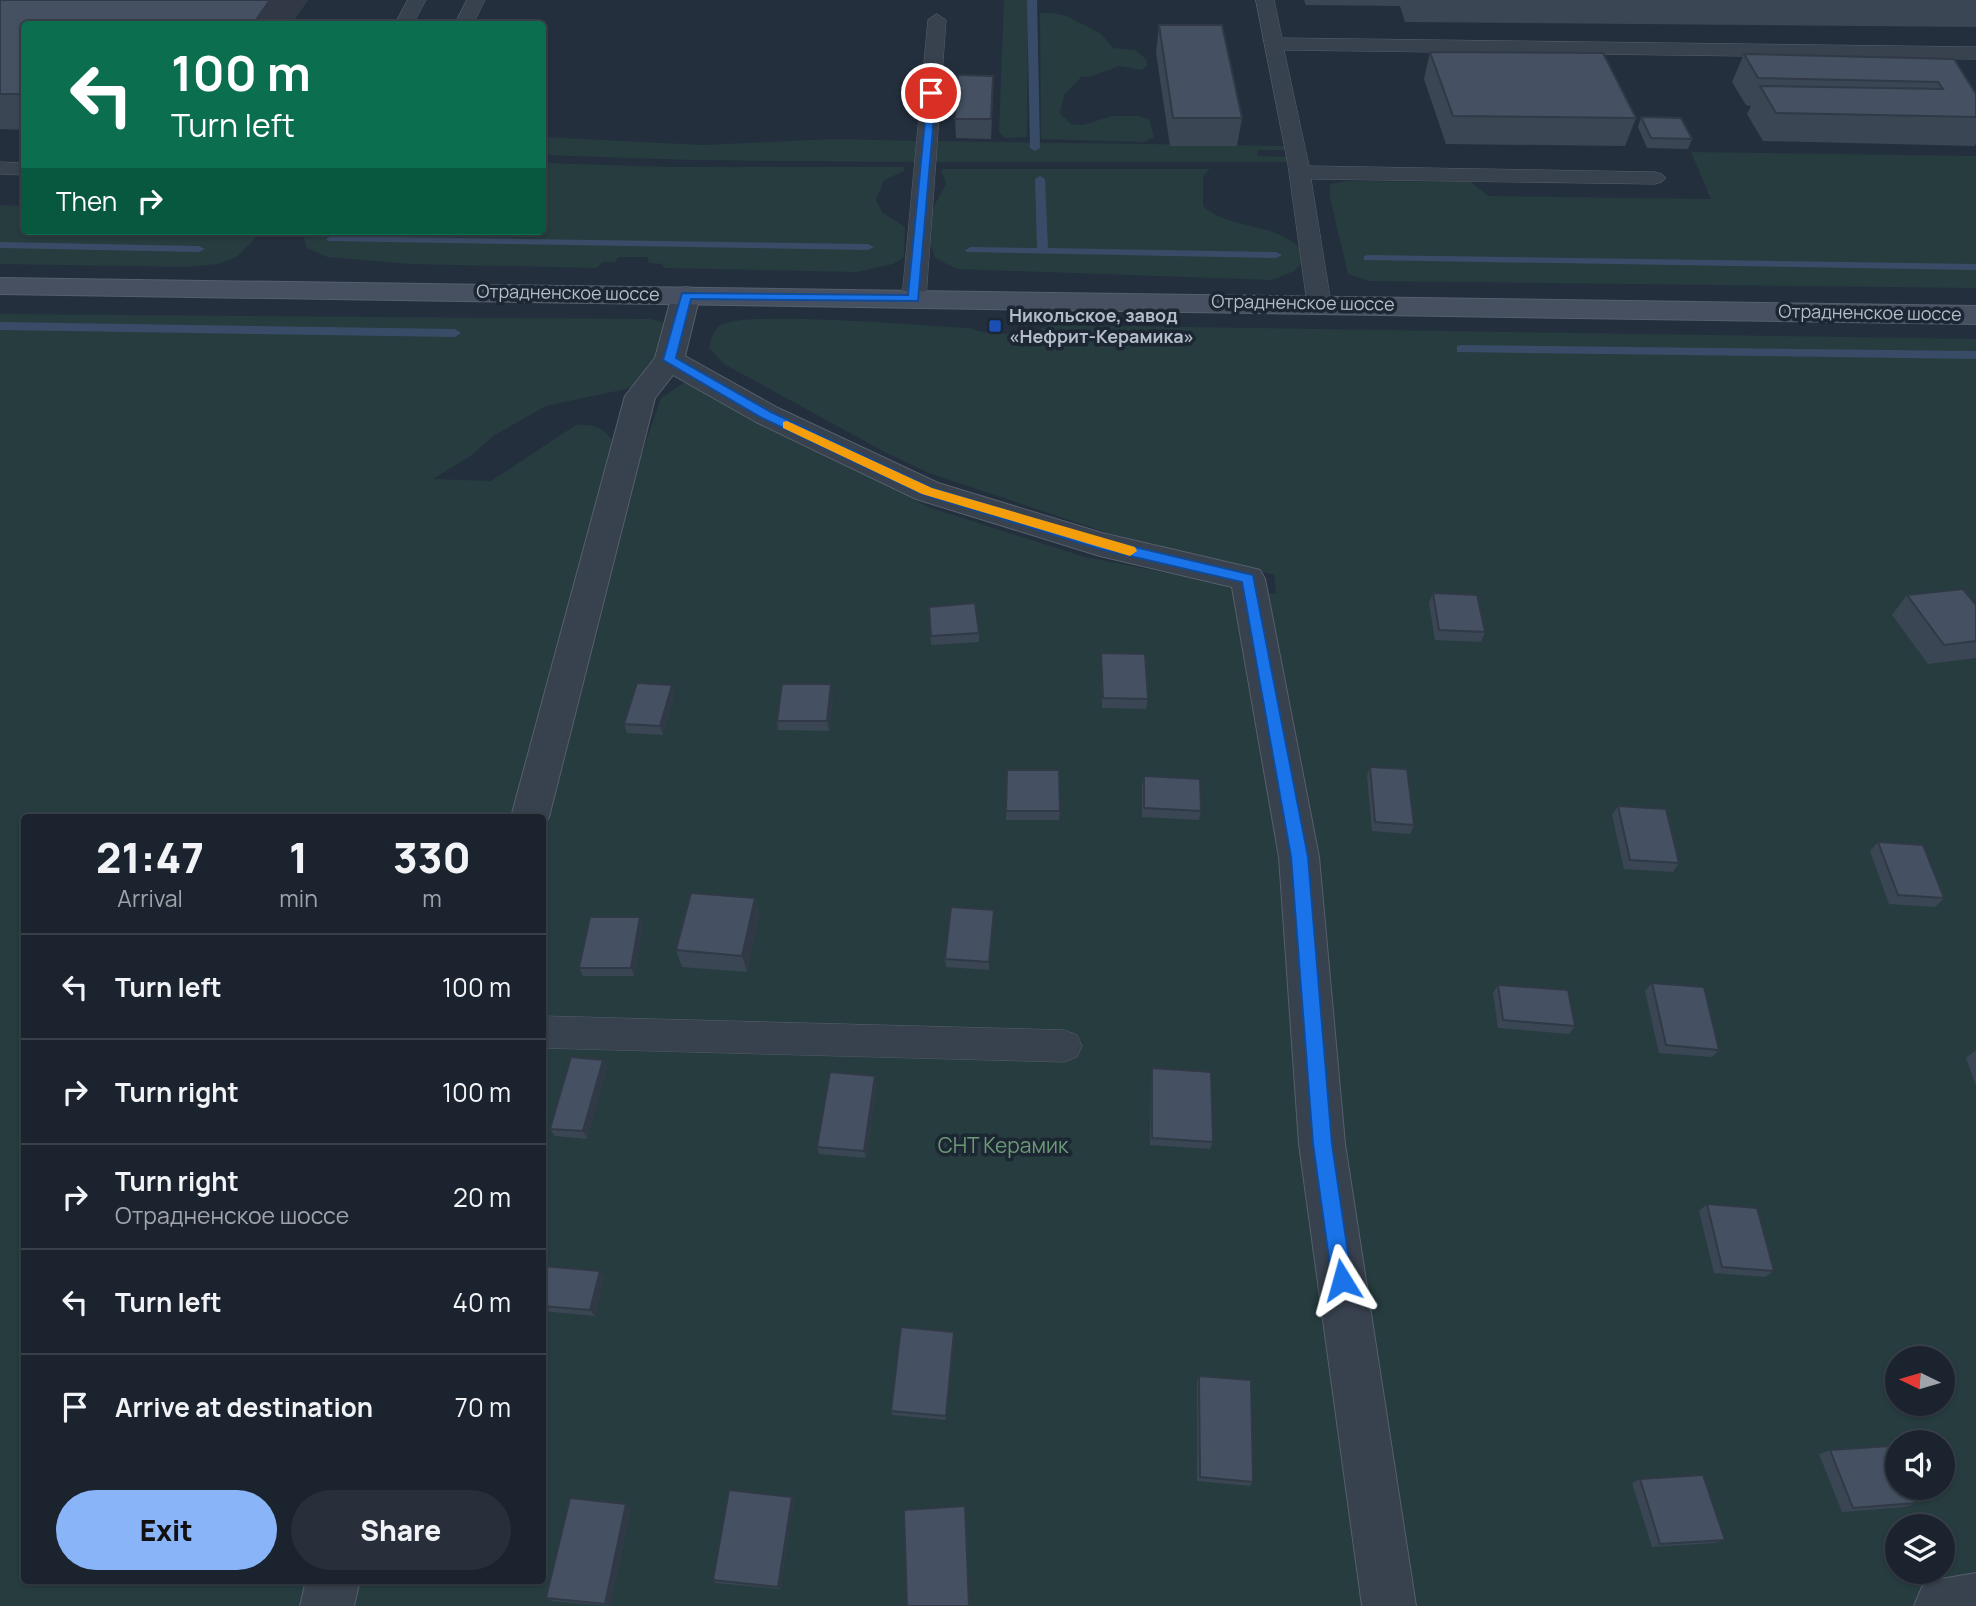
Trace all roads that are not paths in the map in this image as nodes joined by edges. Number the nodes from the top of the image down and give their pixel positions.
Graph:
1 (417, 0) edge
2 (476, 0) edge
3 (1265, 0) edge
4 (937, 20) dead end
5 (406, 21) edge
6 (466, 21) edge
7 (1273, 44) junction
8 (1976, 53) edge
9 (0, 168) edge
10 (21, 169) edge
11 (1299, 172) junction
12 (1655, 178) dead end
13 (0, 286) edge
14 (686, 295) junction
15 (914, 298) junction
16 (1319, 303) junction
17 (1976, 314) edge
18 (669, 360) junction
19 (531, 814) edge
20 (546, 1032) edge
21 (1064, 1045) dead end
22 (332, 1584) edge
23 (1976, 1600) edge
24 (327, 1606) edge
25 (1390, 1606) edge
26 (1941, 1606) edge

1 - 5 lane
2 - 6 lane
3 - 7 lane
4 - 15 lane
7 - 8 lane
7 - 11 lane
9 - 10 lane
11 - 12 lane
11 - 16 lane
13 - 14 main road, Отрадненское шоссе
14 - 15 main road, Отрадненское шоссе
14 - 18 street
15 - 16 main road, Отрадненское шоссе
16 - 17 main road, Отрадненское шоссе
18 - 19 street
18 - 25 street
20 - 21 lane
22 - 24 street
23 - 26 street

